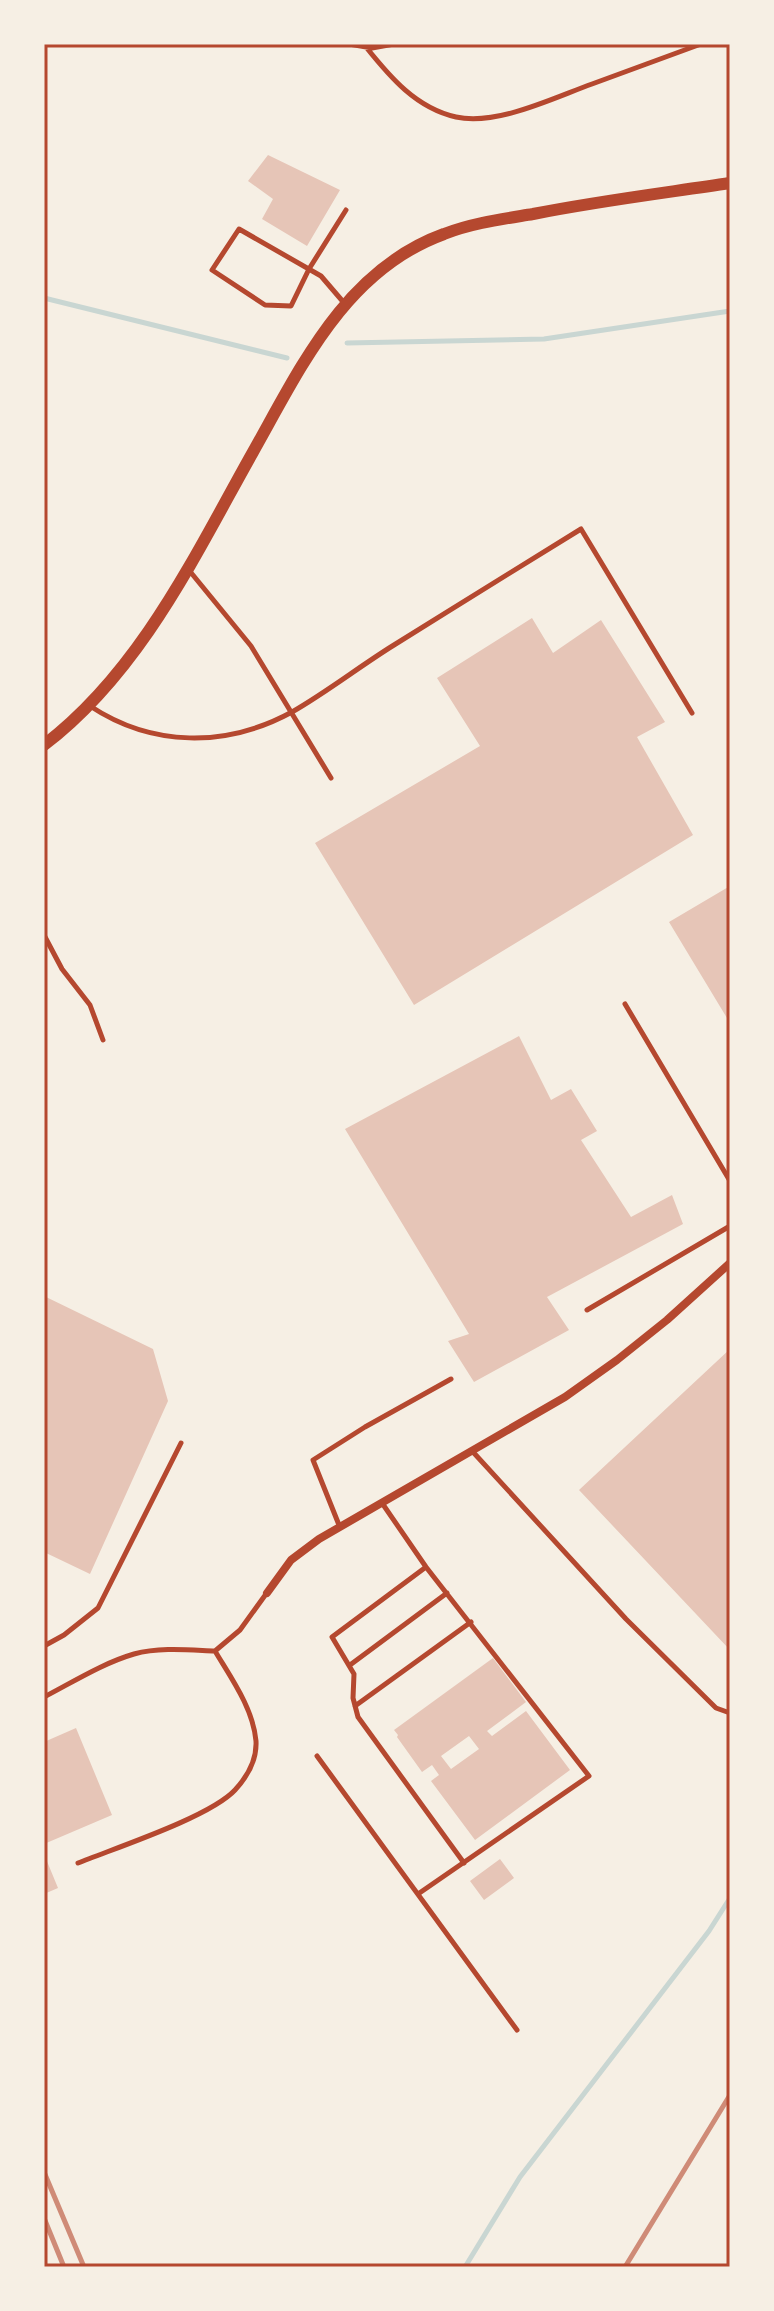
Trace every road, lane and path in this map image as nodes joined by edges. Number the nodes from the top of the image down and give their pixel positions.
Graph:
1 (349, 44) edge
2 (394, 44) edge
3 (701, 44) edge
4 (366, 47) junction
5 (730, 183) edge
6 (346, 210) dead end
7 (309, 269) junction
8 (346, 305) junction
9 (188, 568) junction
10 (89, 705) junction
11 (291, 712) junction
12 (692, 713) dead end
13 (44, 745) edge
14 (331, 778) dead end
15 (44, 935) edge
16 (625, 1004) dead end
17 (103, 1040) dead end
18 (730, 1181) edge
19 (730, 1226) edge
20 (730, 1263) edge
21 (587, 1310) dead end
22 (451, 1379) dead end
23 (181, 1443) dead end
24 (473, 1452) junction
25 (382, 1503) junction
26 (339, 1525) junction
27 (426, 1567) junction
28 (267, 1593) joint
29 (447, 1593) junction
30 (471, 1622) junction
31 (44, 1646) edge
32 (215, 1651) junction
33 (350, 1665) junction
34 (44, 1697) edge
35 (355, 1706) junction
36 (730, 1713) edge
37 (317, 1756) dead end
38 (78, 1863) dead end
39 (464, 1863) junction
40 (418, 1894) junction
41 (517, 2030) dead end

1 - 4 lane
2 - 4 lane
3 - 4 lane
5 - 8 main road
6 - 7 lane
7 - 7 lane
7 - 8 lane
8 - 9 main road
9 - 10 main road
9 - 11 lane
10 - 11 lane
10 - 13 main road
11 - 12 lane
11 - 14 lane
15 - 17 lane
16 - 18 lane
19 - 21 lane
20 - 24 street
22 - 26 lane
23 - 31 lane
24 - 25 street
24 - 36 lane
25 - 26 street
25 - 27 lane
26 - 28 street
27 - 29 lane
27 - 33 lane
28 - 32 lane
29 - 30 lane
29 - 33 lane
30 - 35 lane
30 - 39 lane
32 - 34 lane
32 - 38 lane
33 - 35 lane
35 - 39 lane
37 - 40 lane
39 - 40 lane
40 - 41 lane

